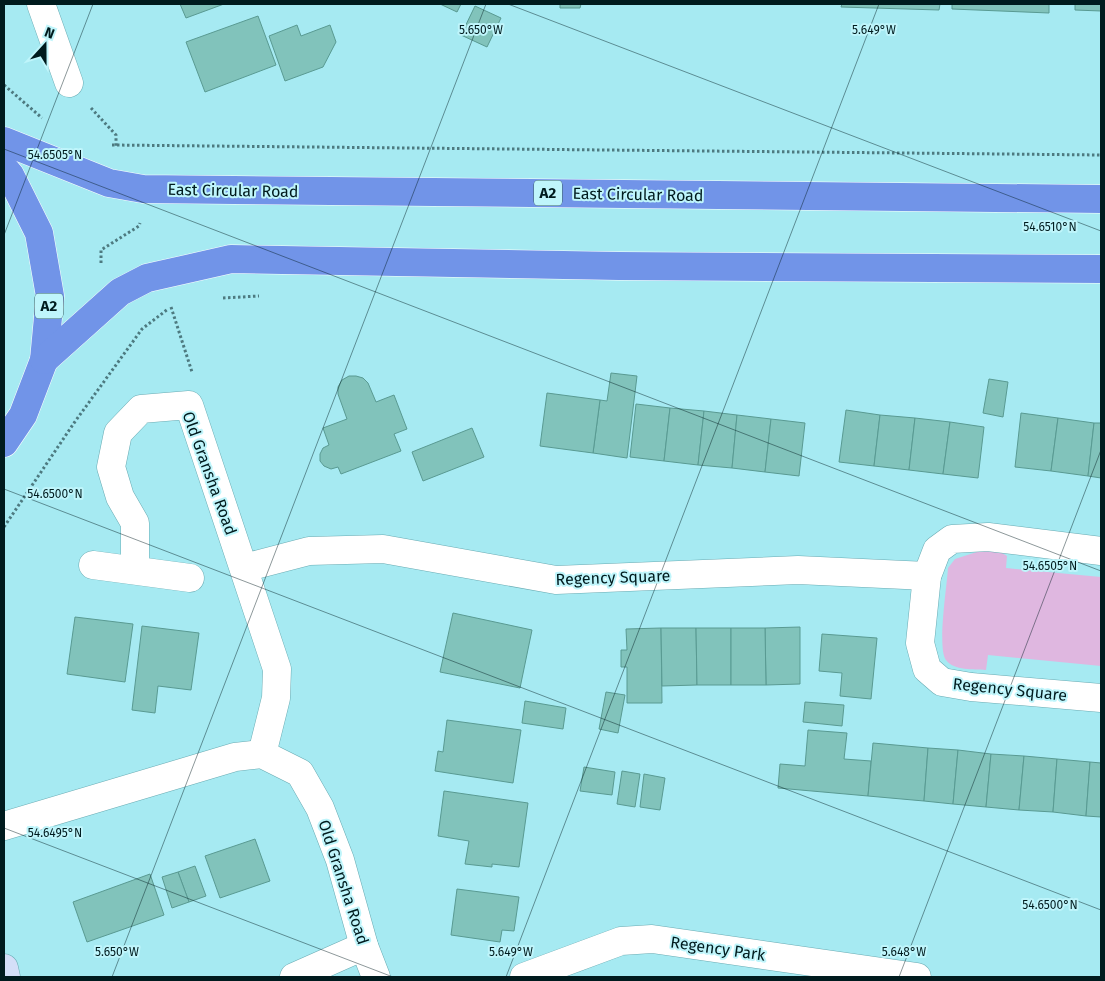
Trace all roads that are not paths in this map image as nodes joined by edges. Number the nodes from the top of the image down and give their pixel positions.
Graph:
1 (41, 4) edge
2 (69, 83) road end
3 (4, 141) edge
4 (4, 168) edge
5 (1101, 200) edge
6 (1101, 268) edge
7 (44, 360) junction
8 (4, 443) edge
9 (1101, 551) edge
10 (94, 565) dead end
11 (244, 568) junction
12 (136, 570) junction
13 (927, 576) junction
14 (190, 578) dead end
15 (1101, 698) edge
16 (262, 754) junction
17 (4, 826) edge
18 (364, 946) junction
19 (4, 968) edge
20 (6, 977) edge
21 (294, 977) edge
22 (376, 977) edge
23 (524, 977) edge
24 (917, 977) edge

1 - 2 street
3 - 5 highway, East Circular Road / A2
4 - 7 highway, A2
6 - 7 highway, A2
7 - 8 highway, A2
9 - 13 street, Regency Square
10 - 12 street
11 - 12 street, Old Gransha Road
11 - 13 street, Regency Square
11 - 16 street, Old Gransha Road
12 - 14 street
13 - 15 street, Regency Square
16 - 17 street
16 - 18 street, Old Gransha Road
18 - 21 street
18 - 22 street, Old Gransha Road
19 - 20 street
23 - 24 street, Regency Park

